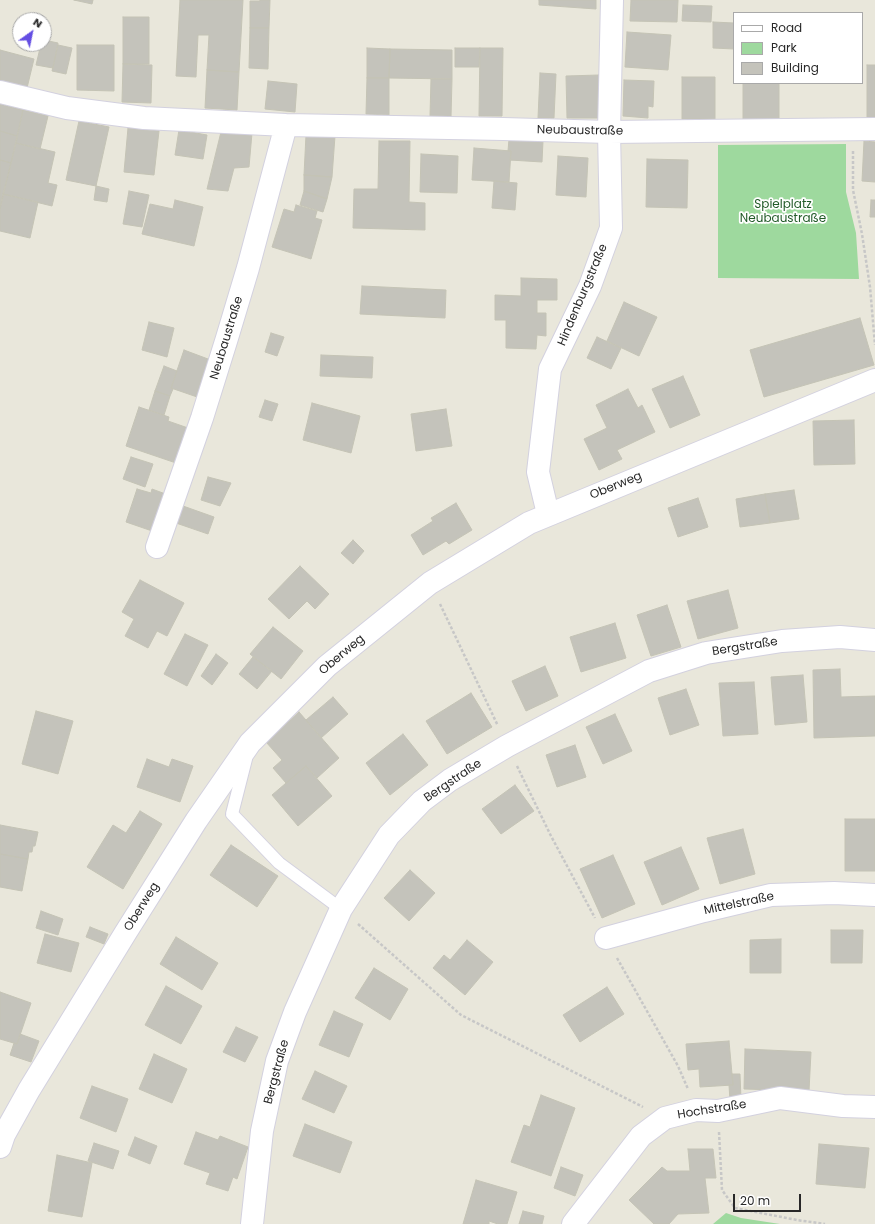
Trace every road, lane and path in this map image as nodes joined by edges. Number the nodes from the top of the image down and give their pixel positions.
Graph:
1 (612, 0) edge
2 (0, 92) edge
3 (286, 125) junction
4 (875, 129) edge
5 (852, 130) junction
6 (608, 132) junction
7 (875, 345) edge
8 (875, 380) edge
9 (548, 514) junction
10 (157, 547) dead end
11 (430, 583) junction
12 (875, 640) edge
13 (250, 743) junction
14 (507, 746) junction
15 (875, 895) edge
16 (342, 909) junction
17 (606, 938) junction
18 (875, 1107) edge
19 (696, 1110) junction
20 (718, 1111) junction
21 (665, 1118) junction
22 (0, 1147) edge
23 (252, 1224) edge
24 (573, 1224) edge
25 (825, 1224) edge

1 - 6 street, Hindenburgstraße
2 - 3 street, Neubaustraße
3 - 6 street, Neubaustraße
3 - 10 street, Neubaustraße
4 - 5 street, Neubaustraße
5 - 6 street, Neubaustraße
5 - 7 path
6 - 9 street, Hindenburgstraße
8 - 9 street, Oberweg
9 - 11 street, Oberweg
11 - 13 street, Oberweg
11 - 14 path
12 - 14 street, Bergstraße
13 - 16 lane
13 - 22 street, Oberweg
14 - 16 street, Bergstraße
14 - 17 path
15 - 17 street, Mittelstraße
16 - 21 path
16 - 23 street, Bergstraße
17 - 19 path
18 - 20 street, Hochstraße
19 - 20 street, Hochstraße
19 - 21 street, Hochstraße
20 - 25 path
21 - 24 street, Hochstraße

